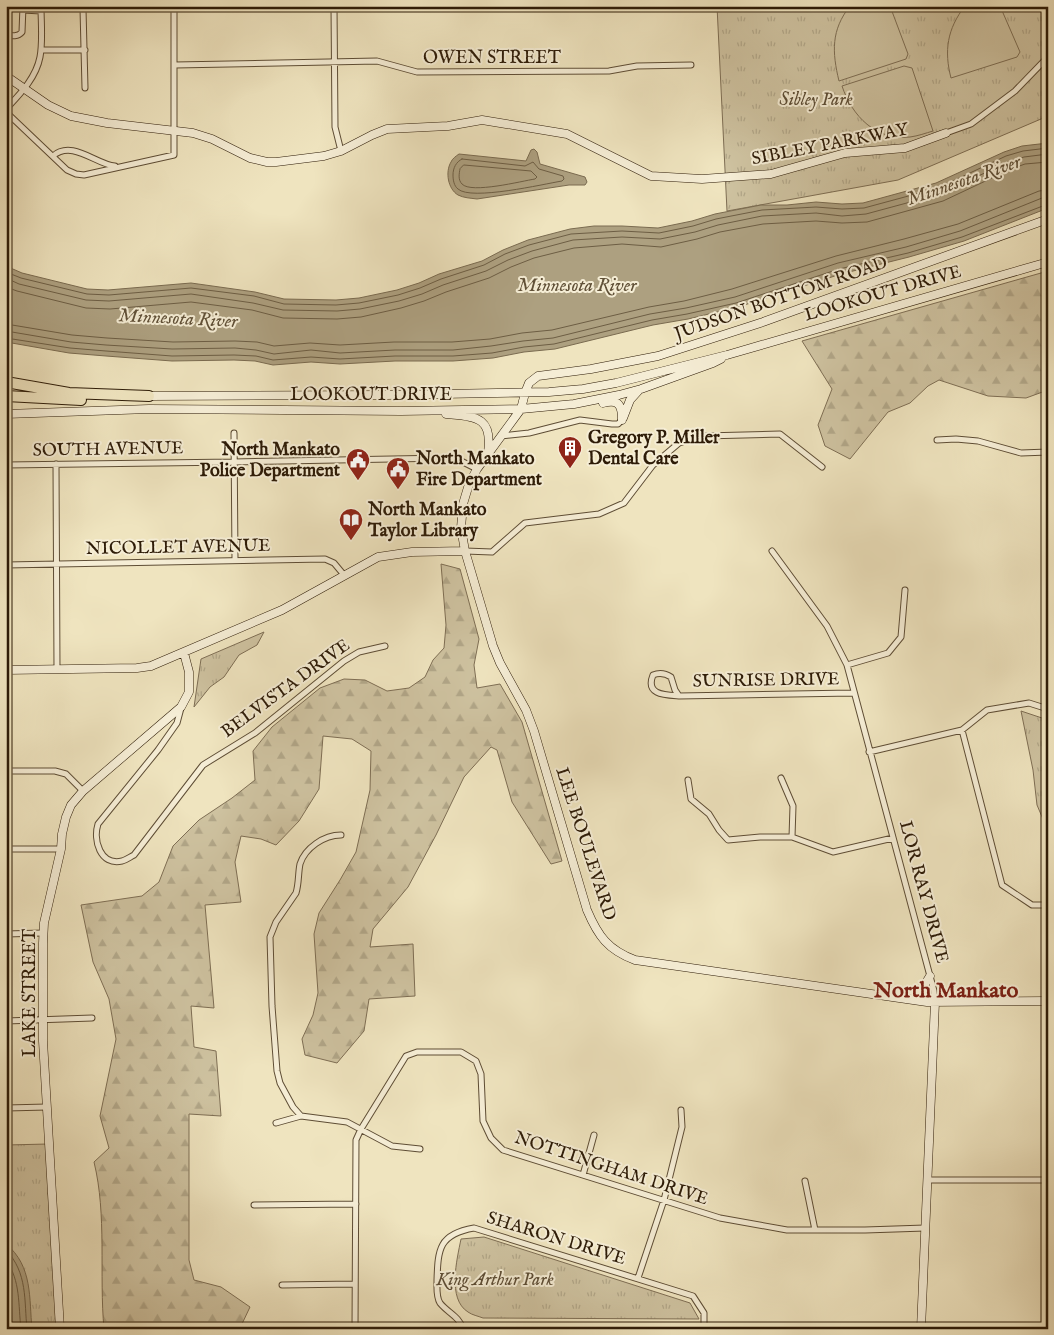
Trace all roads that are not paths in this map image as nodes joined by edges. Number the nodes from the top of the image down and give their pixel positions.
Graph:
1 (174, 6) edge
2 (334, 6) edge
3 (23, 8) edge
4 (40, 8) edge
5 (83, 8) dead end
6 (6, 35) edge
7 (41, 50) junction
8 (85, 50) junction
9 (1048, 55) edge
10 (335, 63) junction
11 (175, 65) junction
12 (691, 65) dead end
13 (6, 76) edge
14 (85, 88) dead end
15 (25, 89) junction
16 (6, 110) edge
17 (174, 130) junction
18 (946, 133) joint
19 (341, 151) junction
20 (53, 156) junction
21 (121, 167) junction
22 (1048, 219) edge
23 (1048, 262) edge
24 (728, 355) junction
25 (6, 382) edge
26 (641, 389) junction
27 (525, 393) junction
28 (6, 396) edge
29 (149, 396) junction
30 (550, 407) junction
31 (521, 409) junction
32 (401, 411) junction
33 (6, 414) edge
34 (622, 420) junction
35 (234, 433) dead end
36 (501, 436) junction
37 (937, 440) dead end
38 (1048, 452) edge
39 (488, 454) junction
40 (234, 462) junction
41 (56, 464) junction
42 (6, 465) edge
43 (822, 467) dead end
44 (477, 469) junction
45 (465, 551) junction
46 (772, 551) dead end
47 (235, 560) junction
48 (6, 565) edge
49 (57, 565) junction
50 (344, 575) junction
51 (904, 590) dead end
52 (385, 646) dead end
53 (184, 653) junction
54 (847, 665) junction
55 (57, 669) junction
56 (6, 670) edge
57 (853, 693) junction
58 (679, 696) junction
59 (181, 707) junction
60 (1048, 709) edge
61 (962, 730) junction
62 (869, 752) junction
63 (6, 771) edge
64 (781, 778) dead end
65 (688, 780) dead end
66 (83, 791) junction
67 (341, 835) dead end
68 (792, 837) junction
69 (893, 838) junction
70 (6, 849) edge
71 (61, 849) junction
72 (1048, 905) edge
73 (43, 933) junction
74 (6, 934) edge
75 (930, 976) junction
76 (874, 993) junction
77 (1048, 1001) edge
78 (935, 1002) junction
79 (92, 1018) dead end
80 (43, 1020) junction
81 (6, 1021) edge
82 (46, 1107) junction
83 (6, 1108) edge
84 (681, 1110) dead end
85 (301, 1116) junction
86 (276, 1123) dead end
87 (361, 1129) junction
88 (594, 1135) dead end
89 (420, 1148) dead end
90 (583, 1175) junction
91 (928, 1180) junction
92 (1048, 1180) edge
93 (805, 1181) dead end
94 (664, 1200) junction
95 (356, 1204) junction
96 (254, 1205) dead end
97 (924, 1228) junction
98 (815, 1230) junction
99 (638, 1278) junction
100 (355, 1284) junction
101 (282, 1285) dead end
102 (60, 1329) edge
103 (355, 1329) edge
104 (463, 1329) edge
105 (704, 1329) edge
106 (921, 1329) edge

1 - 11 street
2 - 10 street
3 - 4 street
3 - 6 street
4 - 7 street
5 - 8 street
7 - 8 street
7 - 15 street
8 - 14 street
9 - 18 street
10 - 11 street, OWEN STREET
10 - 12 street, OWEN STREET
10 - 19 street
11 - 17 street
13 - 15 main road, SIBLEY PARKWAY
15 - 16 street
15 - 17 main road, SIBLEY PARKWAY
16 - 20 street
17 - 19 main road, SIBLEY PARKWAY
17 - 21 street
18 - 19 main road, SIBLEY PARKWAY
20 - 21 street
20 - 21 street
22 - 27 main road, JUDSON BOTTOM ROAD
23 - 24 main road, LOOKOUT DRIVE
24 - 26 main road, LOOKOUT DRIVE
24 - 27 main road, LOOKOUT DRIVE
25 - 29 highway
26 - 30 main road, LOOKOUT DRIVE
26 - 34 main road
27 - 29 main road, LOOKOUT DRIVE
27 - 31 main road, LEE BOULEVARD
28 - 29 highway
30 - 31 main road, LOOKOUT DRIVE
30 - 34 main road
31 - 32 main road, LOOKOUT DRIVE
31 - 36 main road, LEE BOULEVARD
32 - 33 main road, LOOKOUT DRIVE
32 - 39 main road
34 - 36 street
35 - 40 street
36 - 39 main road, LEE BOULEVARD
37 - 38 street
39 - 44 main road, LEE BOULEVARD
40 - 41 street, SOUTH AVENUE
40 - 44 street, SOUTH AVENUE
40 - 47 street
41 - 42 street, SOUTH AVENUE
41 - 49 street
43 - 45 street
44 - 45 main road, LEE BOULEVARD
45 - 50 main road
45 - 76 main road, LEE BOULEVARD
46 - 54 street, LOR RAY DRIVE
47 - 49 street, NICOLLET AVENUE
47 - 50 street, NICOLLET AVENUE
48 - 49 street, NICOLLET AVENUE
49 - 55 street
50 - 53 main road
51 - 54 street
52 - 59 street, BELVISTA DRIVE
53 - 55 main road
53 - 59 main road
54 - 57 street, LOR RAY DRIVE
55 - 56 main road
57 - 58 street, SUNRISE DRIVE
57 - 62 street, LOR RAY DRIVE
58 - 58 street, SUNRISE DRIVE
59 - 66 main road, LAKE STREET
60 - 61 street
61 - 62 street
61 - 72 street
62 - 69 street, LOR RAY DRIVE
63 - 66 street
64 - 68 street
65 - 68 street
66 - 71 main road, LAKE STREET
67 - 85 street
68 - 69 street
69 - 75 street, LOR RAY DRIVE
70 - 71 street
71 - 73 main road, LAKE STREET
73 - 74 street
73 - 80 main road, LAKE STREET
75 - 76 main road
75 - 78 street, LOR RAY DRIVE
76 - 78 main road, LEE BOULEVARD
77 - 78 main road, LEE BOULEVARD
78 - 91 main road, LOR RAY DRIVE
79 - 80 street
80 - 81 street
80 - 82 main road, LAKE STREET
82 - 83 street
82 - 102 main road, LAKE STREET
84 - 94 street
85 - 86 street
85 - 87 street
87 - 89 street
87 - 90 street, NOTTINGHAM DRIVE
87 - 95 street, NOTTINGHAM DRIVE
88 - 90 street
90 - 94 street, NOTTINGHAM DRIVE
91 - 92 street
91 - 97 main road, LOR RAY DRIVE
93 - 98 street
94 - 98 street, NOTTINGHAM DRIVE
94 - 99 street
95 - 96 street
95 - 100 street, NOTTINGHAM DRIVE
97 - 98 street, NOTTINGHAM DRIVE
97 - 106 main road, LOR RAY DRIVE
99 - 104 street, SHARON DRIVE
99 - 105 street, SHARON DRIVE
100 - 101 street
100 - 103 street, NOTTINGHAM DRIVE

